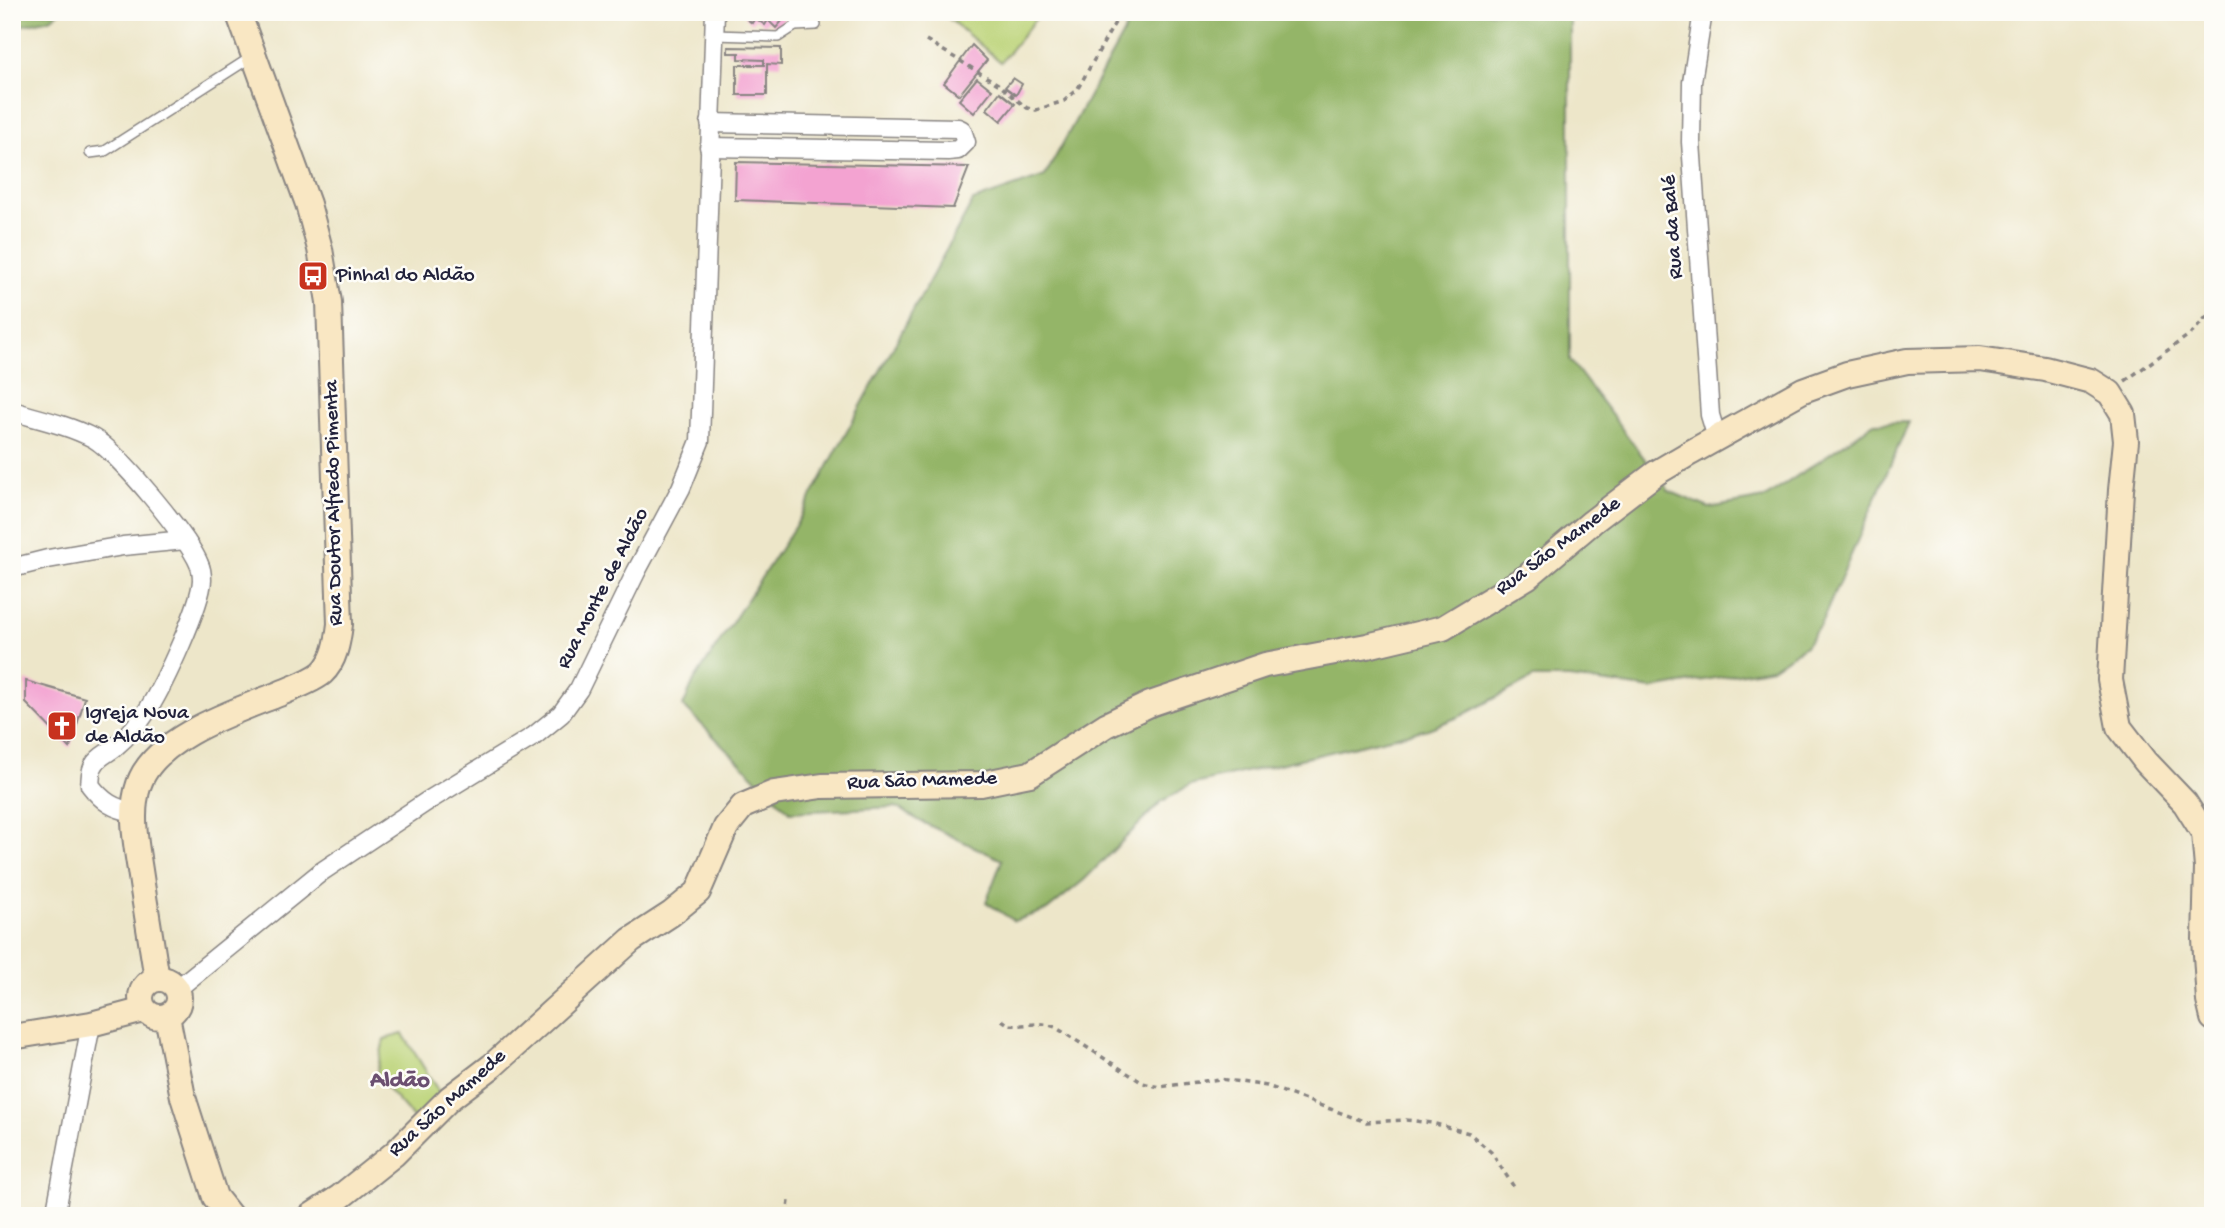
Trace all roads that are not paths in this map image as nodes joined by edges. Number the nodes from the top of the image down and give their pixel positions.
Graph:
1 (238, 12) edge
2 (715, 12) edge
3 (800, 12) edge
4 (1703, 12) edge
5 (816, 25) dead end
6 (794, 26) junction
7 (714, 35) junction
8 (253, 56) junction
9 (710, 123) junction
10 (709, 147) junction
11 (90, 153) dead end
12 (12, 411) edge
13 (1717, 438) junction
14 (185, 540) junction
15 (12, 568) edge
16 (134, 812) junction
17 (167, 984) junction
18 (155, 1013) junction
19 (2213, 1018) edge
20 (91, 1024) junction
21 (12, 1037) edge
22 (55, 1216) edge
23 (230, 1216) edge
24 (311, 1216) edge

1 - 8 street, Rua Doutor Alfredo Pimenta
2 - 7 street, Rua Monte de Aldão
3 - 6 lane
4 - 13 street, Rua da Balé
5 - 6 lane
6 - 7 lane
7 - 9 street, Rua Monte de Aldão
8 - 11 lane
8 - 16 street, Rua Doutor Alfredo Pimenta
9 - 10 street, Rua Monte de Aldão
9 - 10 street
10 - 17 street, Rua Monte de Aldão
12 - 14 street
13 - 19 street, Rua São Mamede
13 - 24 street, Rua São Mamede
14 - 15 street
14 - 16 street
16 - 17 street, Rua Doutor Alfredo Pimenta
17 - 18 street
17 - 18 street
18 - 20 street
18 - 23 street
20 - 21 street
20 - 22 street

